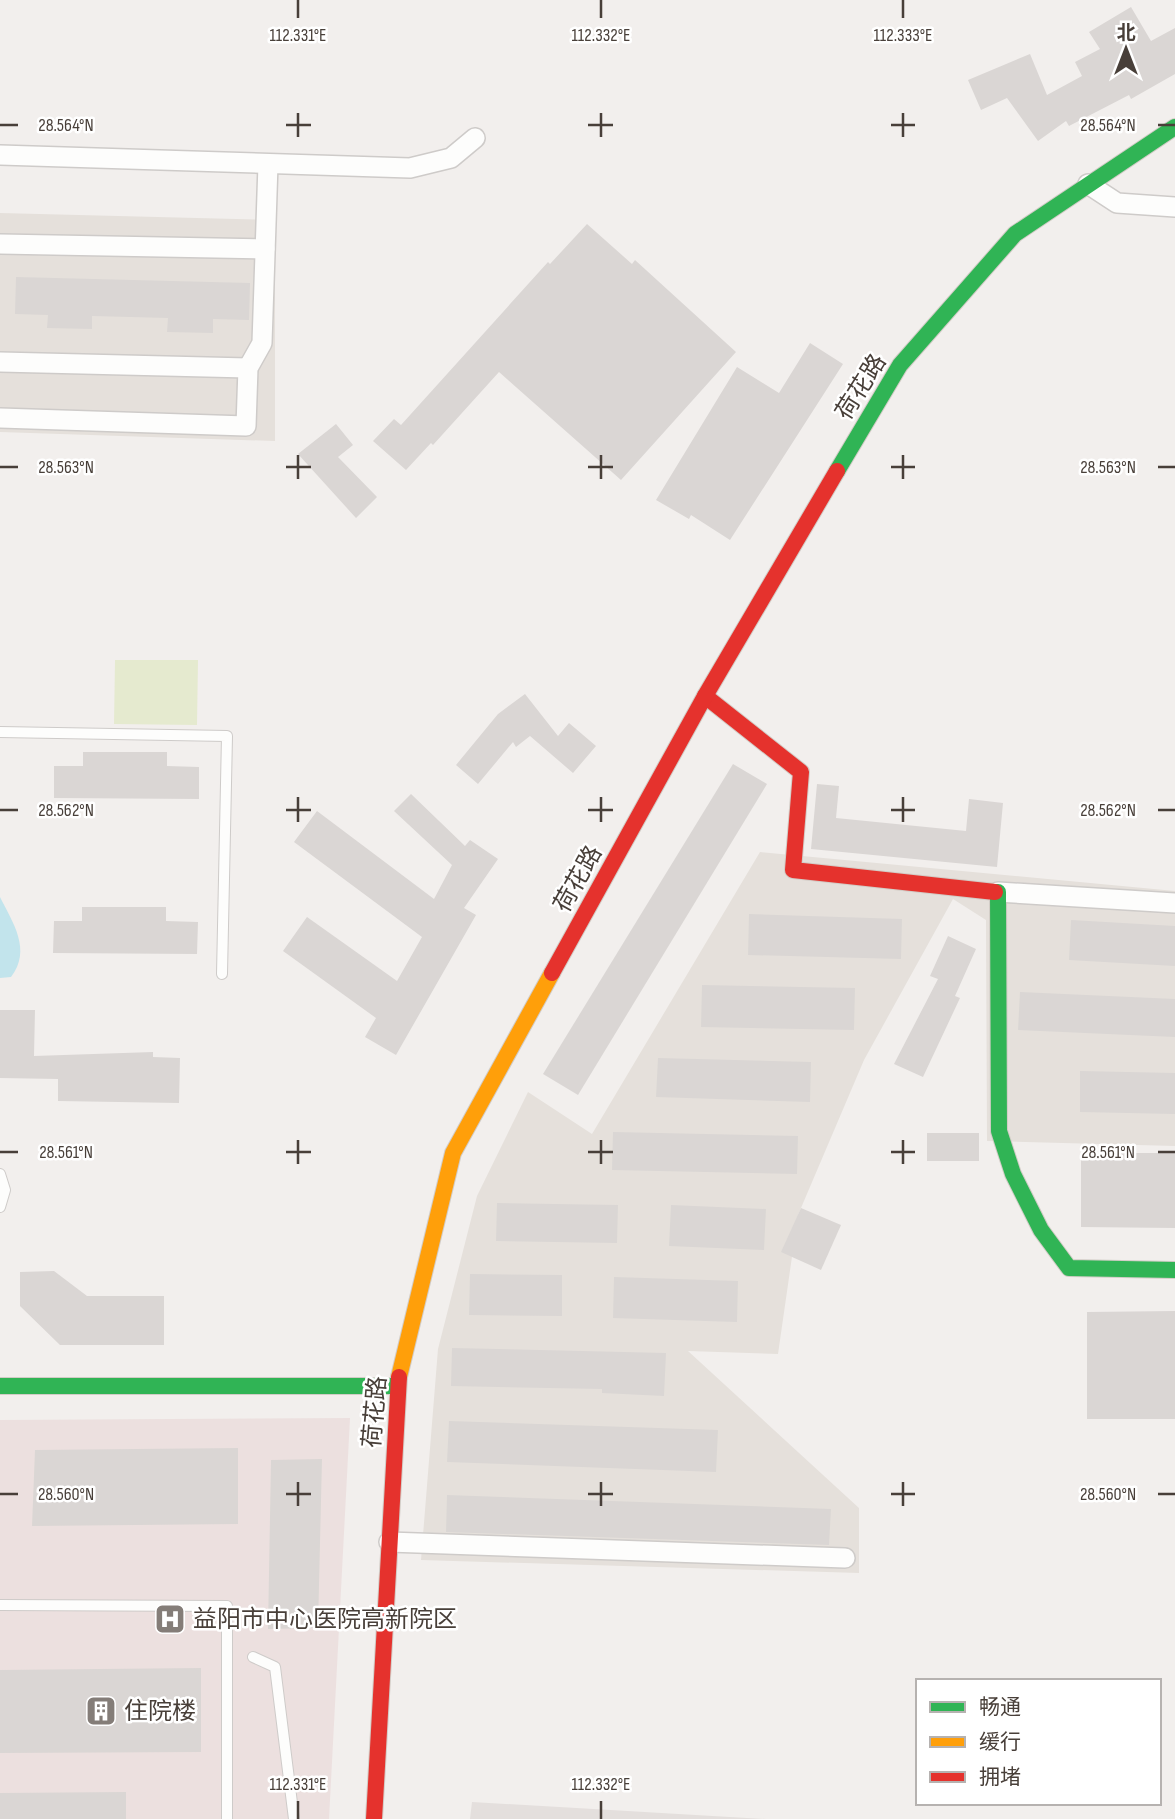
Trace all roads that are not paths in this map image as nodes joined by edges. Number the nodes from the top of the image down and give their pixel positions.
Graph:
1 (1175, 127) edge
2 (475, 138) dead end
3 (0, 155) edge
4 (268, 164) junction
5 (1088, 184) junction
6 (1175, 207) edge
7 (0, 244) edge
8 (265, 249) junction
9 (0, 362) edge
10 (248, 368) junction
11 (0, 418) edge
12 (705, 696) junction
13 (0, 732) edge
14 (998, 892) junction
15 (1175, 904) edge
16 (222, 974) dead end
17 (0, 1174) edge
18 (0, 1208) edge
19 (1175, 1270) edge
20 (0, 1386) edge
21 (397, 1386) junction
22 (389, 1542) junction
23 (845, 1559) dead end
24 (0, 1605) edge
25 (253, 1657) dead end
26 (226, 1819) edge
27 (295, 1819) edge
28 (374, 1819) edge

1 - 5 street, 荷花路
2 - 4 street
3 - 4 street
4 - 8 street
5 - 6 street
5 - 12 street, 荷花路
7 - 8 street
8 - 10 street
9 - 10 street
10 - 11 street
12 - 14 street
12 - 21 street, 荷花路
13 - 16 lane
14 - 15 street
14 - 19 street
17 - 18 lane
20 - 21 street
21 - 22 street, 荷花路
22 - 23 street
22 - 28 street, 荷花路
24 - 26 lane
25 - 27 lane

